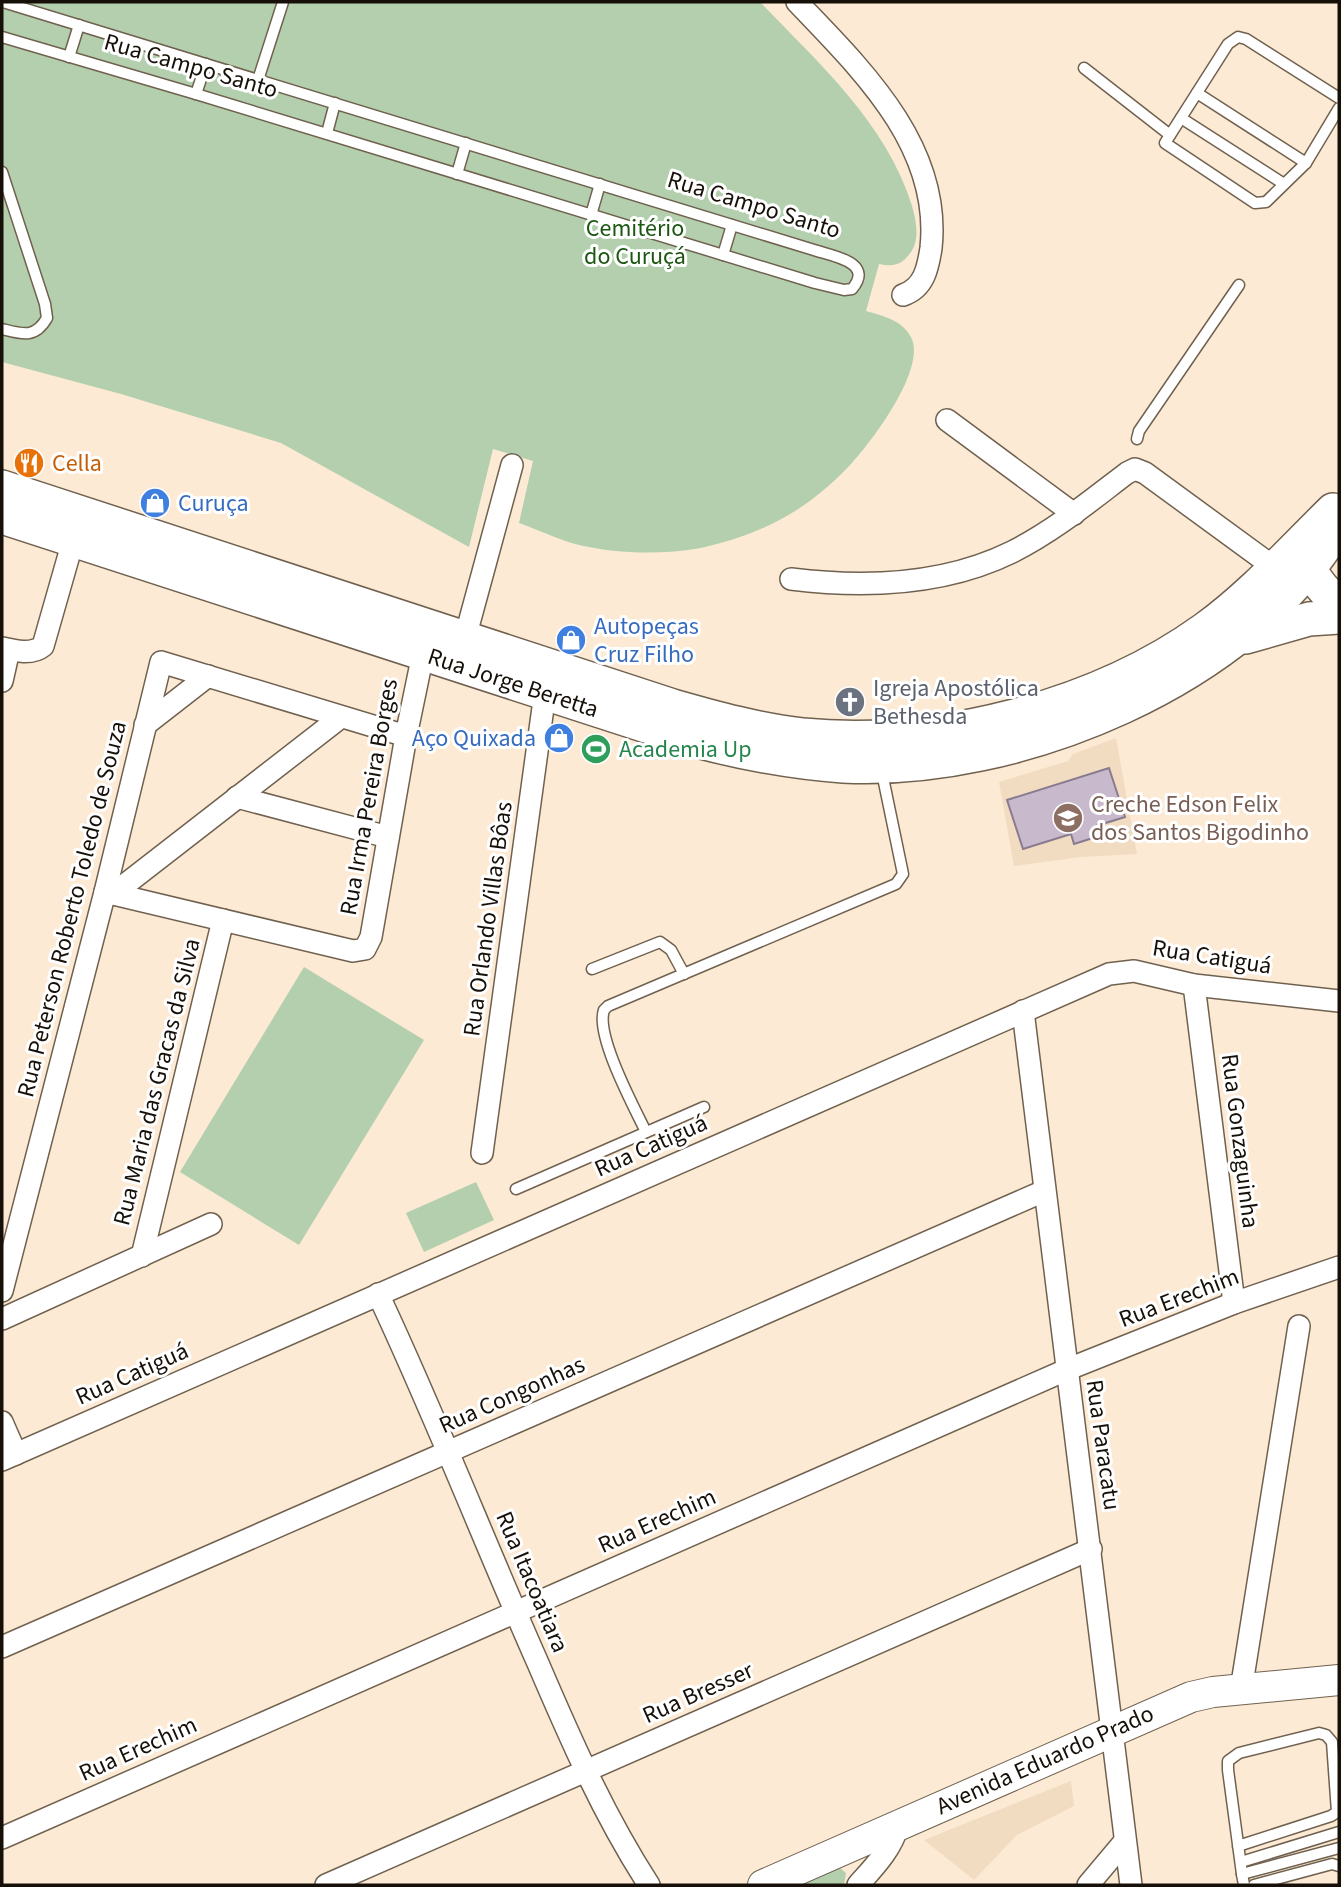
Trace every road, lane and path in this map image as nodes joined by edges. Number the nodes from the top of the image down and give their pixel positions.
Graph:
1 (3, 2) edge
2 (283, 2) edge
3 (797, 2) edge
4 (79, 25) junction
5 (2, 37) edge
6 (69, 57) junction
7 (206, 64) junction
8 (1084, 68) dead end
9 (258, 80) junction
10 (1196, 93) junction
11 (196, 94) junction
12 (1339, 98) edge
13 (335, 103) junction
14 (1339, 108) edge
15 (1181, 118) junction
16 (327, 133) junction
17 (1170, 135) junction
18 (466, 144) junction
19 (1306, 163) junction
20 (2, 172) edge
21 (457, 174) junction
22 (600, 184) junction
23 (1284, 184) junction
24 (591, 215) junction
25 (732, 225) junction
26 (723, 255) junction
27 (1239, 285) dead end
28 (903, 295) dead end
29 (2, 329) edge
30 (947, 420) dead end
31 (1137, 439) dead end
32 (512, 465) dead end
33 (2, 487) edge
34 (1339, 504) edge
35 (1339, 511) edge
36 (1074, 514) junction
37 (2, 517) edge
38 (73, 541) junction
39 (1329, 547) edge
40 (1275, 568) junction
41 (791, 579) dead end
42 (1339, 603) edge
43 (1339, 617) edge
44 (466, 638) junction
45 (1231, 642) junction
46 (6, 649) edge
47 (423, 654) junction
48 (208, 676) junction
49 (2, 681) edge
50 (545, 694) junction
51 (341, 717) junction
52 (145, 725) junction
53 (406, 736) junction
54 (881, 765) junction
55 (237, 797) junction
56 (388, 837) junction
57 (109, 893) junction
58 (223, 920) junction
59 (592, 969) dead end
60 (684, 974) junction
61 (1194, 985) junction
62 (1339, 1001) edge
63 (1023, 1011) junction
64 (704, 1107) dead end
65 (646, 1132) junction
66 (482, 1153) dead end
67 (516, 1189) dead end
68 (1044, 1191) junction
69 (211, 1224) dead end
70 (142, 1256) junction
71 (1339, 1267) edge
72 (2, 1291) edge
73 (379, 1294) junction
74 (1234, 1303) junction
75 (2, 1320) edge
76 (1299, 1326) dead end
77 (1066, 1370) junction
78 (2, 1422) edge
79 (449, 1451) junction
80 (9, 1457) edge
81 (1091, 1549) junction
82 (515, 1612) junction
83 (2, 1647) edge
84 (1339, 1680) edge
85 (1241, 1690) junction
86 (1111, 1731) junction
87 (585, 1772) junction
88 (898, 1826) junction
89 (1339, 1832) edge
90 (2, 1838) edge
91 (1125, 1841) junction
92 (1238, 1846) junction
93 (1339, 1849) edge
94 (1339, 1866) edge
95 (1242, 1874) edge
96 (326, 1885) edge
97 (649, 1885) edge
98 (763, 1885) edge
99 (859, 1885) edge
100 (1088, 1885) edge
101 (1131, 1885) edge
102 (1254, 1885) edge

1 - 4 lane, Rua Campo Santo
2 - 9 lane
3 - 28 street
4 - 6 lane
4 - 7 lane, Rua Campo Santo
5 - 6 lane, Rua Campo Santo
6 - 11 lane, Rua Campo Santo
7 - 9 lane, Rua Campo Santo
7 - 11 lane
8 - 17 lane
9 - 13 lane, Rua Campo Santo
10 - 12 lane
10 - 15 lane
10 - 19 lane
11 - 16 lane, Rua Campo Santo
13 - 16 lane
13 - 18 lane, Rua Campo Santo
14 - 19 lane
15 - 17 lane
15 - 23 lane
16 - 21 lane, Rua Campo Santo
17 - 23 lane
18 - 21 lane
18 - 22 lane, Rua Campo Santo
19 - 23 lane
20 - 29 lane
21 - 24 lane, Rua Campo Santo
22 - 24 lane
22 - 25 lane, Rua Campo Santo
24 - 26 lane, Rua Campo Santo
25 - 26 lane
25 - 26 lane, Rua Campo Santo
27 - 31 lane
30 - 36 street
32 - 44 street
33 - 44 main road, Rua Jorge Beretta
34 - 40 main road, Rua Jorge Beretta
35 - 39 main road
36 - 40 street
36 - 41 street
37 - 38 main road, Rua Jorge Beretta
38 - 46 street
38 - 47 main road, Rua Jorge Beretta
39 - 42 main road
39 - 45 main road, Rua Jorge Beretta
40 - 44 main road, Rua Jorge Beretta
43 - 45 main road
45 - 54 main road, Rua Jorge Beretta
46 - 49 street
47 - 50 main road, Rua Jorge Beretta
47 - 53 street, Rua Irma Pereira Borges
48 - 51 street
48 - 52 street
48 - 52 street, Rua Peterson Roberto Toledo de Souza
50 - 54 main road, Rua Jorge Beretta
50 - 66 street, Rua Orlando Villas Bôas
51 - 53 street
51 - 55 street
52 - 57 street, Rua Peterson Roberto Toledo de Souza
53 - 56 street, Rua Irma Pereira Borges
54 - 60 lane
55 - 56 street
55 - 57 street
56 - 58 street, Rua Irma Pereira Borges
57 - 58 street
57 - 72 street, Rua Peterson Roberto Toledo de Souza
58 - 70 street, Rua Maria das Gracas da Silva
59 - 60 lane
60 - 65 lane
61 - 62 street, Rua Catiguá
61 - 63 street, Rua Catiguá
61 - 74 street, Rua Gonzaguinha
63 - 68 street, Rua Paracatu
63 - 73 street, Rua Catiguá
64 - 65 lane
65 - 67 lane
68 - 77 street, Rua Paracatu
68 - 79 street, Rua Congonhas
69 - 70 street
70 - 75 street
71 - 74 street, Rua Erechim
73 - 79 street, Rua Itacoatiara
73 - 80 street, Rua Catiguá
74 - 77 street, Rua Erechim
76 - 85 street
77 - 81 street, Rua Paracatu
77 - 82 street, Rua Erechim
78 - 80 street
79 - 82 street, Rua Itacoatiara
79 - 83 street, Rua Congonhas
81 - 86 street, Rua Paracatu
81 - 87 street, Rua Bresser
82 - 87 street, Rua Itacoatiara
82 - 90 street, Rua Erechim
84 - 85 street, Avenida Eduardo Prado
85 - 86 street, Avenida Eduardo Prado
86 - 88 street, Avenida Eduardo Prado
86 - 91 street, Rua Paracatu
87 - 96 street, Rua Bresser
87 - 97 street, Rua Itacoatiara
88 - 98 street, Avenida Eduardo Prado
88 - 99 street
89 - 95 lane
91 - 100 street
91 - 101 street, Rua Paracatu
92 - 92 lane
92 - 95 lane
93 - 95 lane
94 - 102 lane

